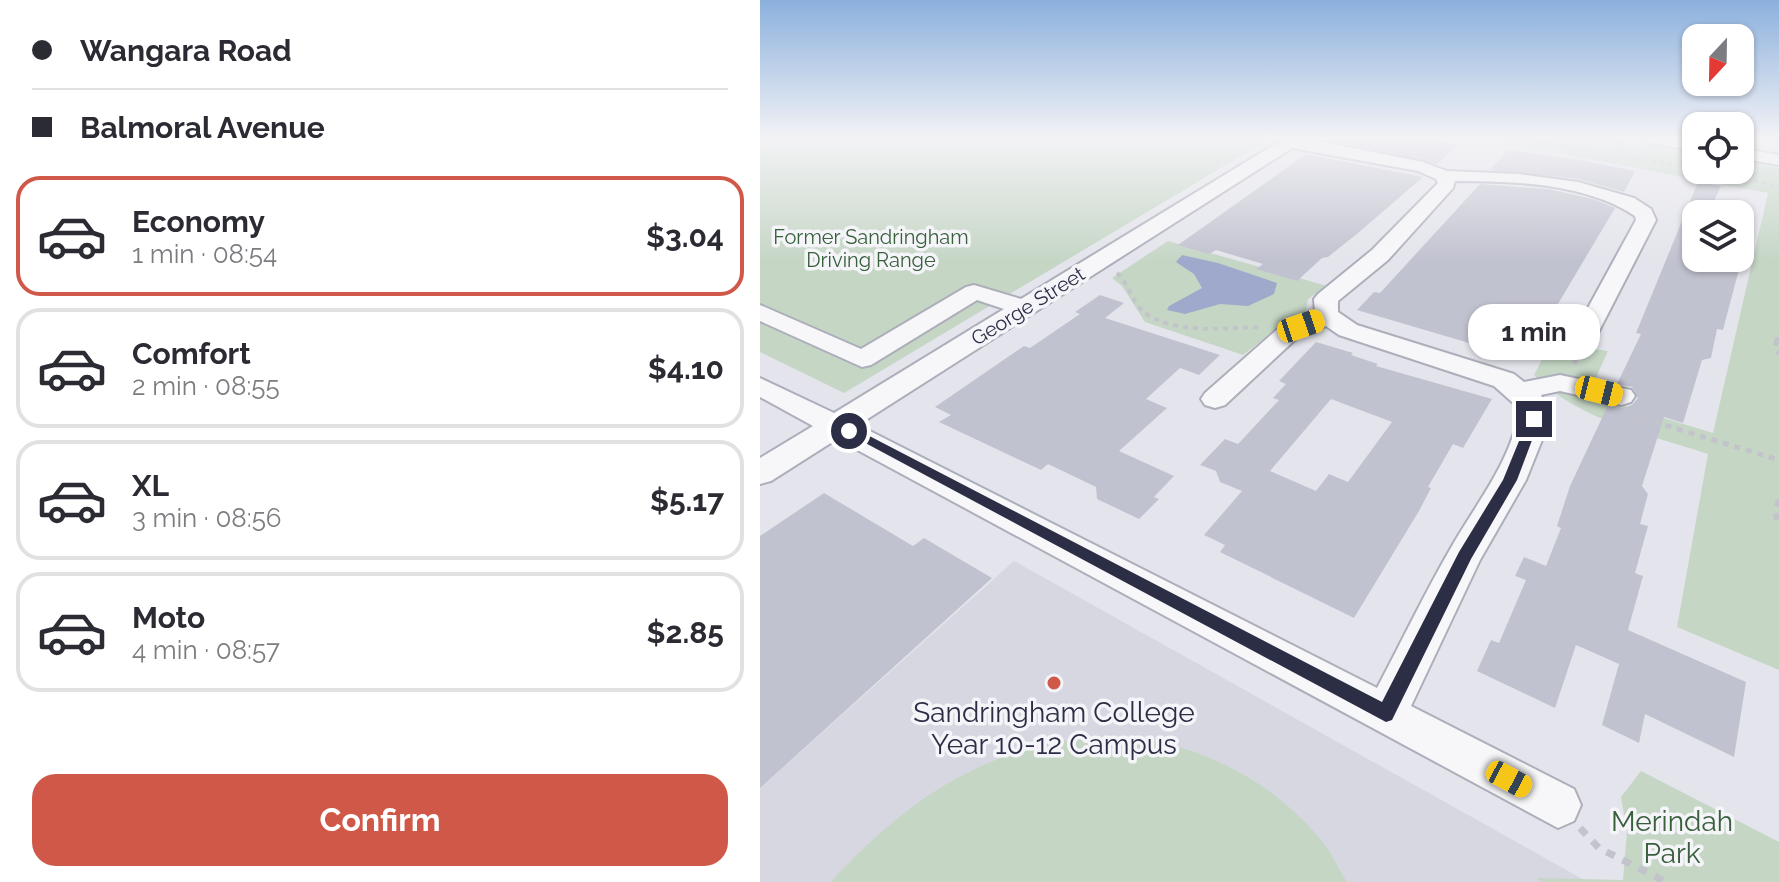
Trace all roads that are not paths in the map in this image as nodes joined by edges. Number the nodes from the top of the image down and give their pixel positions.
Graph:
1 (1230, 179) edge
2 (1445, 179) edge
3 (1527, 179) edge
4 (1025, 308) junction
5 (760, 312) edge
6 (1328, 316) junction
7 (1589, 328) road end
8 (760, 386) edge
9 (1520, 391) junction
10 (1215, 399) dead end
11 (1625, 405) road end
12 (837, 424) junction
13 (760, 473) edge
14 (1386, 714) junction
15 (1558, 805) road end

1 - 4 street, George Street
2 - 6 street
3 - 7 street
4 - 5 street
4 - 12 street, George Street
6 - 9 street
6 - 10 street
8 - 12 street
9 - 11 street
9 - 14 street
12 - 13 street, George Street
12 - 14 street
14 - 15 street

